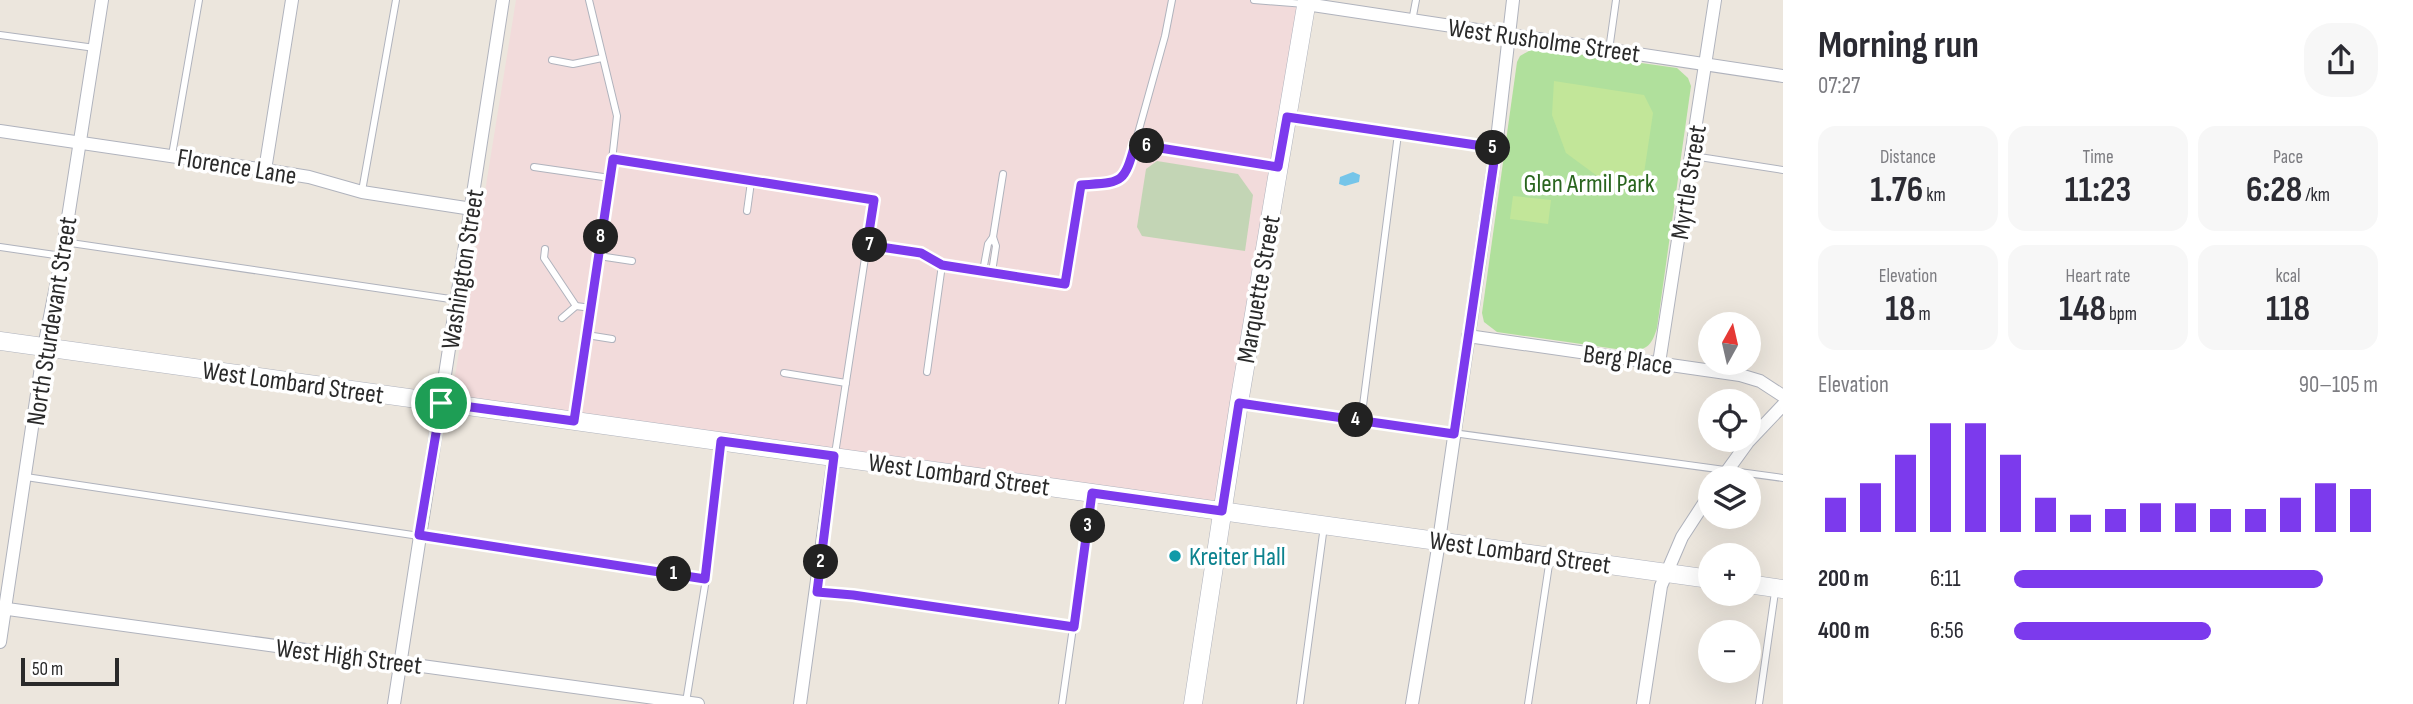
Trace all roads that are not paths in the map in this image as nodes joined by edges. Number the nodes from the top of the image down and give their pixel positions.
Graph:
1 (102, 0) edge
2 (199, 0) edge
3 (292, 0) edge
4 (396, 0) edge
5 (503, 0) edge
6 (589, 0) edge
7 (1172, 0) edge
8 (1254, 0) edge
9 (1416, 0) edge
10 (1513, 0) edge
11 (1616, 0) edge
12 (1715, 0) edge
13 (1306, 2) edge
14 (1412, 21) junction
15 (0, 35) edge
16 (1508, 35) junction
17 (95, 48) junction
18 (1609, 50) junction
19 (603, 58) junction
20 (552, 60) dead end
21 (1706, 64) junction
22 (1783, 75) edge
23 (1287, 117) junction
24 (0, 131) edge
25 (1398, 134) junction
26 (80, 142) junction
27 (1135, 144) junction
28 (1496, 148) junction
29 (172, 155) junction
30 (1693, 156) junction
31 (613, 159) junction
32 (534, 167) dead end
33 (1278, 167) junction
34 (265, 170) junction
35 (1783, 170) edge
36 (1003, 174) dead end
37 (610, 178) junction
38 (751, 182) junction
39 (362, 192) junction
40 (472, 209) junction
41 (747, 211) dead end
42 (993, 237) junction
43 (64, 242) junction
44 (867, 245) junction
45 (0, 247) edge
46 (545, 249) dead end
47 (61, 256) junction
48 (599, 256) junction
49 (632, 261) dead end
50 (942, 265) junction
51 (983, 271) junction
52 (992, 272) junction
53 (457, 300) junction
54 (576, 306) junction
55 (591, 308) junction
56 (562, 318) dead end
57 (587, 335) junction
58 (1468, 336) junction
59 (612, 339) dead end
60 (0, 341) edge
61 (44, 347) junction
62 (1660, 363) junction
63 (927, 372) dead end
64 (784, 373) dead end
65 (846, 383) junction
66 (1783, 396) edge
67 (441, 403) junction
68 (1239, 403) junction
69 (1783, 405) edge
70 (574, 421) junction
71 (1361, 421) junction
72 (1454, 434) junction
73 (721, 441) junction
74 (834, 456) junction
75 (1731, 466) edge
76 (1698, 470) edge
77 (1761, 476) edge
78 (26, 477) junction
79 (1783, 478) edge
80 (1092, 493) junction
81 (1222, 511) junction
82 (1698, 512) edge
83 (1324, 526) junction
84 (419, 535) junction
85 (1438, 542) junction
86 (1550, 556) junction
87 (1667, 572) junction
88 (1698, 577) edge
89 (705, 579) junction
90 (1761, 586) edge
91 (1779, 589) edge
92 (817, 592) junction
93 (3, 608) edge
94 (1074, 627) junction
95 (0, 642) edge
96 (400, 663) junction
97 (692, 703) edge
98 (394, 704) edge
99 (800, 704) edge
100 (1062, 704) edge
101 (1193, 704) edge
102 (1300, 704) edge
103 (1412, 704) edge
104 (1528, 704) edge
105 (1643, 704) edge
106 (1759, 704) edge

1 - 17 street, North Sturdevant Street
2 - 29 lane
3 - 34 street
4 - 39 lane
5 - 40 street, Washington Street
6 - 19 lane
7 - 27 lane
8 - 13 lane
9 - 14 lane
10 - 16 street
11 - 18 lane
12 - 21 street, Myrtle Street
13 - 14 street, West Rusholme Street
13 - 23 street, Marquette Street
14 - 16 street, West Rusholme Street
15 - 17 lane
16 - 18 street, West Rusholme Street
16 - 28 street
17 - 26 street, North Sturdevant Street
18 - 21 street, West Rusholme Street
19 - 20 lane
19 - 31 lane
21 - 22 street, West Rusholme Street
21 - 30 street, Myrtle Street
23 - 25 lane
23 - 33 street, Marquette Street
24 - 26 street, Florence Lane
25 - 28 lane
25 - 71 lane
26 - 29 street, Florence Lane
26 - 43 street, North Sturdevant Street
27 - 33 lane
27 - 52 lane
28 - 58 street
29 - 34 street, Florence Lane
30 - 35 lane
30 - 62 street, Myrtle Street
31 - 37 lane
31 - 38 lane
32 - 37 lane
33 - 68 street, Marquette Street
34 - 39 street, Florence Lane
36 - 42 lane
37 - 48 lane
38 - 41 lane
38 - 44 lane
39 - 40 street, Florence Lane
40 - 53 street, Washington Street
42 - 51 lane
42 - 52 lane
43 - 47 street, North Sturdevant Street
43 - 53 lane
44 - 50 lane
44 - 65 lane
45 - 47 lane
46 - 54 lane
47 - 61 street, North Sturdevant Street
48 - 49 lane
48 - 55 lane
50 - 51 lane
50 - 63 lane
51 - 52 lane
53 - 67 street, Washington Street
54 - 55 lane
54 - 56 lane
55 - 57 lane
57 - 59 lane
57 - 70 lane
58 - 62 street, Berg Place
58 - 72 street
60 - 61 street, West Lombard Street
61 - 67 street, West Lombard Street
61 - 78 street, North Sturdevant Street
62 - 66 street, Berg Place
64 - 65 lane
65 - 74 lane
67 - 70 street, West Lombard Street
67 - 84 street, Washington Street
68 - 71 lane
68 - 81 street, Marquette Street
69 - 75 street
70 - 73 street, West Lombard Street
71 - 72 lane
72 - 76 lane
72 - 85 street
73 - 74 street, West Lombard Street
73 - 89 lane
74 - 80 street, West Lombard Street
74 - 92 street
77 - 79 lane
78 - 84 lane
78 - 93 street, North Sturdevant Street
80 - 81 street, West Lombard Street
80 - 94 lane
81 - 83 street, West Lombard Street
81 - 101 street, Marquette Street
82 - 87 street
83 - 85 street, West Lombard Street
83 - 102 lane
84 - 89 lane
84 - 96 street, Washington Street
85 - 86 street, West Lombard Street
85 - 103 street
86 - 87 street, West Lombard Street
86 - 104 lane
87 - 88 street, West Lombard Street
87 - 105 street
89 - 97 lane
90 - 91 street
91 - 106 lane
92 - 94 lane
92 - 99 street
93 - 95 street, North Sturdevant Street
93 - 96 street, West High Street
94 - 100 lane
96 - 97 street, West High Street
96 - 98 street, Washington Street

